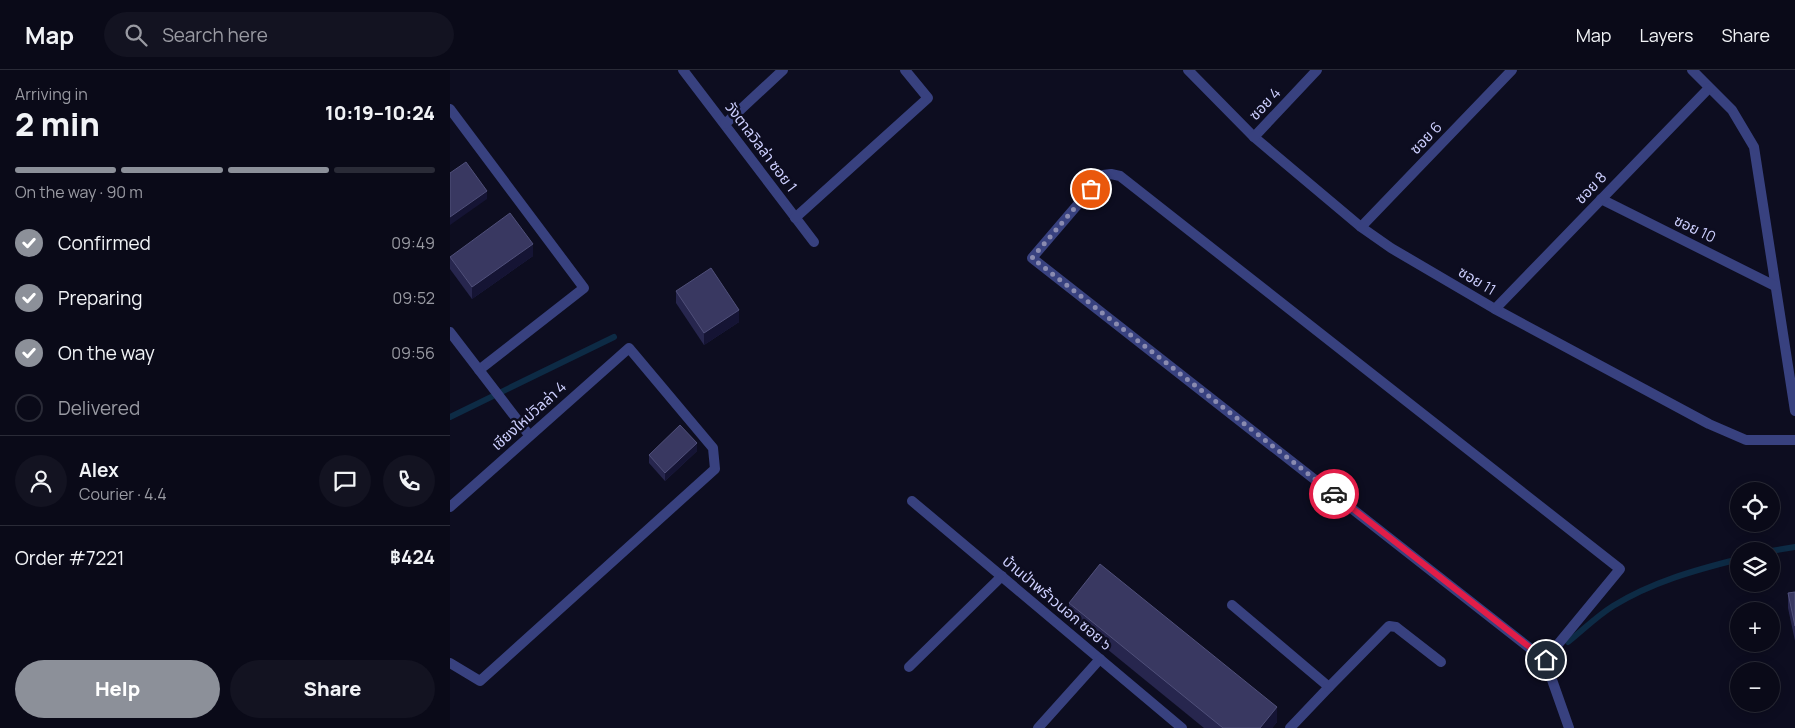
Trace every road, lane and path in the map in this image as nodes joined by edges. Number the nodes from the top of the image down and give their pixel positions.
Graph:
1 (683, 70) edge
2 (783, 70) edge
3 (905, 70) edge
4 (1188, 70) edge
5 (1317, 70) edge
6 (1512, 70) edge
7 (1692, 70) edge
8 (1710, 88) junction
9 (450, 109) edge
10 (725, 124) junction
11 (1254, 137) junction
12 (1601, 199) junction
13 (794, 218) junction
14 (1361, 227) junction
15 (814, 242) dead end
16 (1775, 286) junction
17 (1495, 309) junction
18 (450, 332) edge
19 (480, 370) junction
20 (1795, 411) edge
21 (529, 435) junction
22 (1795, 440) edge
23 (912, 501) dead end
24 (450, 507) edge
25 (1002, 576) junction
26 (1232, 605) dead end
27 (1100, 659) junction
28 (1546, 660) junction
29 (1441, 662) dead end
30 (450, 663) edge
31 (909, 667) dead end
32 (1329, 687) junction
33 (1038, 728) edge
34 (1182, 728) edge
35 (1290, 728) edge
36 (1569, 728) edge

1 - 10 street, วังตาลวิลล่า ซอย 1
2 - 10 street
3 - 13 street
4 - 11 street, ซอย 11
5 - 11 street, ซอย 4
6 - 14 street, ซอย 6
7 - 8 street
8 - 12 street, ซอย 8
8 - 16 street
9 - 19 street
10 - 13 street, วังตาลวิลล่า ซอย 1
11 - 14 street, ซอย 11
12 - 16 street, ซอย 10
12 - 17 street, ซอย 8
13 - 15 street, วังตาลวิลล่า ซอย 1
14 - 17 street, ซอย 11
16 - 20 street
17 - 22 street, ซอย 11
18 - 19 street
19 - 21 street
21 - 24 street, เชียงใหม่วิลล่า 4
21 - 30 street, เชียงใหม่วิลล่า 4
23 - 25 street, บ้านป่าพร้าวนอก ซอย ๖
25 - 27 street, บ้านป่าพร้าวนอก ซอย ๖
25 - 31 street
26 - 32 street
27 - 33 street
27 - 34 street, บ้านป่าพร้าวนอก ซอย ๖
28 - 28 street
28 - 36 street
29 - 32 street
32 - 35 street

